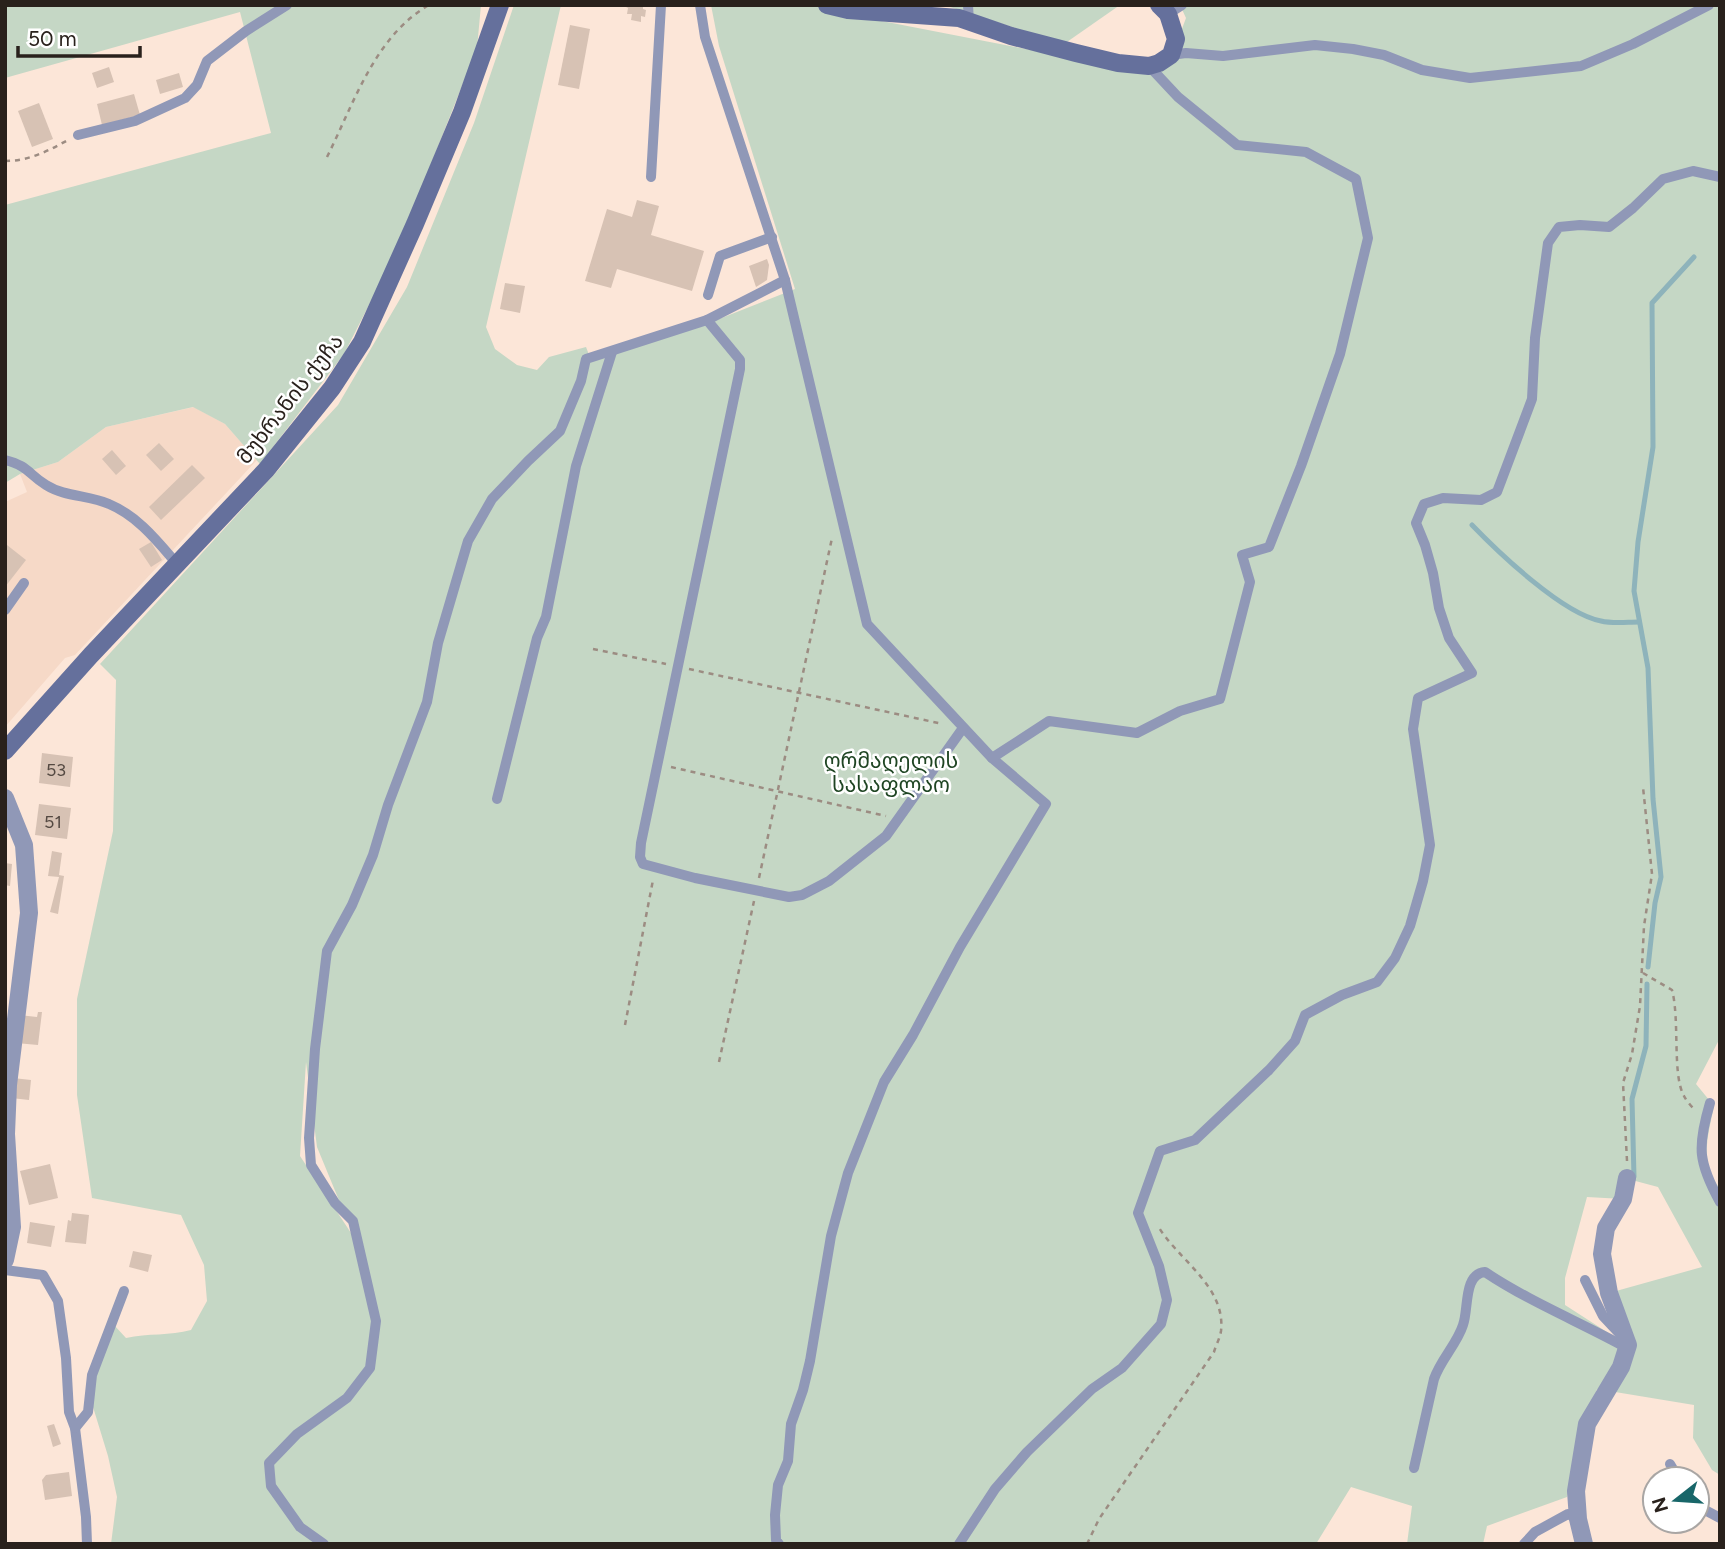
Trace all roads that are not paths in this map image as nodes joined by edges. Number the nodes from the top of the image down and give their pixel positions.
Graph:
1 (287, 5) edge
2 (500, 5) edge
3 (661, 5) edge
4 (700, 5) edge
5 (827, 5) edge
6 (1709, 5) edge
7 (911, 8) edge
8 (1170, 8) edge
9 (969, 13) edge
10 (1171, 55) junction
11 (1149, 66) junction
12 (78, 135) road end
13 (651, 177) dead end
14 (1720, 177) edge
15 (772, 237) junction
16 (785, 280) junction
17 (708, 295) dead end
18 (707, 320) junction
19 (612, 352) junction
20 (5, 460) edge
21 (178, 565) junction
22 (24, 583) dead end
23 (5, 610) edge
24 (963, 728) junction
25 (5, 751) edge
26 (992, 758) junction
27 (5, 798) edge
28 (498, 799) dead end
29 (1710, 1103) dead end
30 (1627, 1178) road end
31 (1720, 1202) edge
32 (5, 1260) edge
33 (5, 1270) edge
34 (1585, 1280) dead end
35 (124, 1291) dead end
36 (1627, 1345) junction
37 (75, 1428) junction
38 (1415, 1468) dead end
39 (1578, 1519) junction
40 (87, 1544) edge
41 (324, 1544) edge
42 (779, 1544) edge
43 (959, 1544) edge
44 (1524, 1544) edge
45 (1584, 1544) edge

1 - 12 lane
2 - 21 street, მუხრანის ქუჩა
3 - 13 lane
4 - 15 lane
5 - 7 street
6 - 10 lane
7 - 9 street
8 - 10 street
9 - 11 street
10 - 11 street
11 - 26 lane
14 - 43 lane
15 - 16 lane
15 - 17 lane
16 - 18 lane
16 - 24 lane
18 - 19 lane
18 - 24 lane
19 - 28 lane
19 - 41 lane
20 - 21 lane
21 - 25 street, მუხრანის ქუჩა
22 - 23 lane
24 - 26 lane
26 - 42 lane
27 - 32 street
29 - 31 lane
30 - 36 street
33 - 37 lane
34 - 36 lane
35 - 37 lane
36 - 38 lane
36 - 39 street
37 - 40 lane
39 - 44 lane
39 - 45 street

